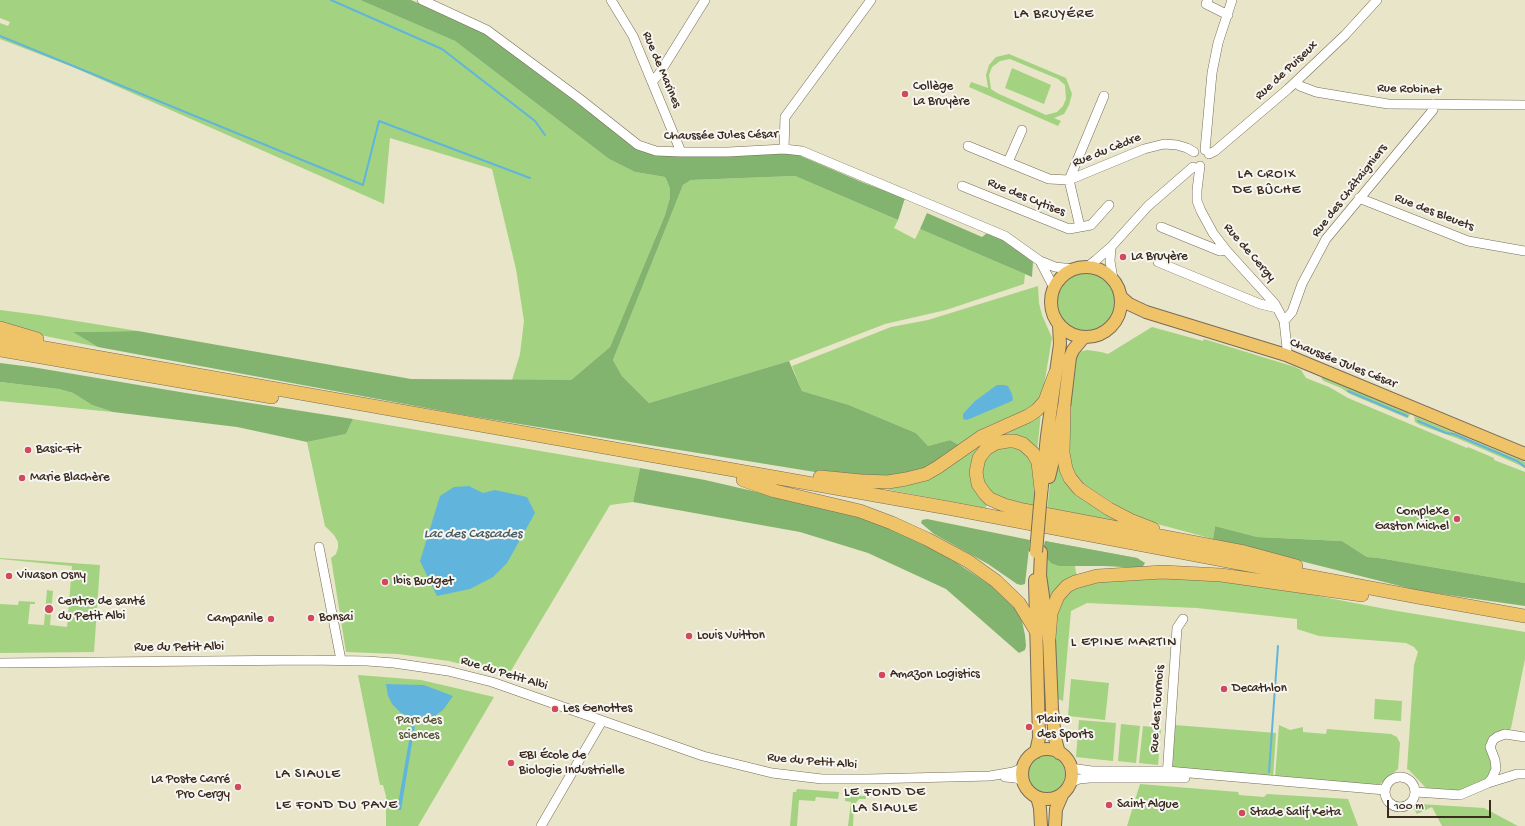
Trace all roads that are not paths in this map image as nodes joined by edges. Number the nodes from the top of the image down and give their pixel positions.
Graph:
1 (422, 0) edge
2 (611, 0) edge
3 (705, 0) edge
4 (871, 0) edge
5 (1208, 0) edge
6 (1232, 0) edge
7 (1377, 0) edge
8 (1228, 15) junction
9 (652, 82) junction
10 (1296, 82) junction
11 (1104, 96) dead end
12 (1433, 104) junction
13 (1525, 105) edge
14 (1022, 130) dead end
15 (968, 146) dead end
16 (784, 149) junction
17 (681, 152) junction
18 (1194, 152) junction
19 (1207, 152) junction
20 (1008, 162) junction
21 (1196, 166) junction
22 (1069, 180) junction
23 (962, 186) dead end
24 (1359, 198) junction
25 (1109, 205) dead end
26 (1080, 227) junction
27 (1161, 227) dead end
28 (1111, 247) junction
29 (1226, 250) junction
30 (1525, 251) edge
31 (1040, 261) junction
32 (1158, 262) dead end
33 (1086, 266) junction
34 (1072, 269) junction
35 (1113, 279) junction
36 (1054, 288) junction
37 (1121, 297) junction
38 (1277, 308) junction
39 (1146, 312) junction
40 (1117, 319) junction
41 (1284, 320) junction
42 (1059, 325) junction
43 (0, 328) edge
44 (1084, 337) junction
45 (0, 340) edge
46 (0, 350) edge
47 (1286, 355) junction
48 (0, 357) edge
49 (96, 357) junction
50 (60, 361) junction
51 (1055, 374) junction
52 (1064, 408) junction
53 (1525, 454) edge
54 (747, 477) junction
55 (1041, 489) junction
56 (1042, 505) junction
57 (1205, 544) junction
58 (319, 547) dead end
59 (1038, 552) junction
60 (1418, 597) junction
61 (1385, 598) junction
62 (1525, 616) edge
63 (1183, 619) dead end
64 (1525, 624) edge
65 (1036, 631) junction
66 (1049, 638) junction
67 (341, 660) junction
68 (0, 663) edge
69 (602, 721) junction
70 (1525, 737) edge
71 (1036, 752) junction
72 (1059, 753) junction
73 (1023, 768) junction
74 (1070, 768) junction
75 (1525, 774) edge
76 (1167, 775) junction
77 (990, 776) junction
78 (1023, 781) junction
79 (1488, 783) junction
80 (1066, 788) junction
81 (1385, 790) junction
82 (1416, 792) junction
83 (1037, 797) junction
84 (541, 826) edge
85 (1041, 826) edge
86 (1055, 826) edge

1 - 17 street, Chaussée Jules César
2 - 9 street, Rue de Marines
3 - 9 street
4 - 16 street
5 - 8 street
6 - 8 street
7 - 10 street, Rue de Puiseux
8 - 19 street
9 - 17 street, Rue de Marines
10 - 12 street, Rue Robinet
10 - 19 street, Rue de Puiseux
11 - 22 street
12 - 13 street, Rue Robinet
12 - 24 street, Rue des Châtaigniers
14 - 20 street
15 - 20 street, Rue du Cèdre
16 - 17 street, Chaussée Jules César
16 - 31 street, Chaussée Jules César
18 - 19 street
18 - 21 street, Rue de Cergy
18 - 22 street, Rue du Cèdre
19 - 21 street
20 - 22 street, Rue du Cèdre
21 - 28 street
21 - 29 street, Rue de Cergy
22 - 26 street, Rue des Cytises
23 - 26 street, Rue des Cytises
24 - 30 street, Rue des Bleuets
24 - 41 street, Rue des Châtaigniers
25 - 26 street, Rue des Cytises
27 - 29 street
28 - 33 street
28 - 35 street
29 - 38 street, Rue de Cergy
31 - 34 street, Chaussée Jules César
31 - 36 street, Chaussée Jules César
32 - 38 street
33 - 34 main road
33 - 35 main road
34 - 36 main road
35 - 37 main road
36 - 42 main road
37 - 39 main road, Chaussée Jules César
37 - 40 main road
38 - 41 street, Rue de Cergy
39 - 40 main road, Chaussée Jules César
39 - 47 main road, Chaussée Jules César
40 - 44 main road
41 - 47 street, Rue de Cergy
42 - 44 main road
42 - 51 main road
43 - 49 highway
44 - 52 main road
45 - 49 highway
46 - 50 highway
47 - 53 main road, Chaussée Jules César
48 - 50 highway
49 - 54 highway
50 - 54 highway
51 - 54 highway
51 - 55 main road
52 - 56 main road
52 - 57 highway
54 - 60 highway
54 - 61 highway
54 - 65 highway
55 - 56 main road
55 - 57 highway
56 - 59 main road
57 - 60 highway
58 - 67 street
59 - 65 main road
59 - 66 main road
60 - 62 highway
61 - 64 highway
61 - 66 highway
63 - 76 street, Rue des Tournois
65 - 71 main road
66 - 72 main road
67 - 68 street, Rue du Petit Albi
67 - 69 street, Rue du Petit Albi
69 - 77 street, Rue du Petit Albi
69 - 84 street
70 - 79 street
71 - 72 main road
71 - 73 main road
72 - 74 main road
73 - 77 street, Rue du Petit Albi
73 - 78 main road
74 - 76 street
74 - 80 main road
75 - 79 street
76 - 80 street
76 - 81 street
77 - 78 street, Rue du Petit Albi
78 - 83 main road
79 - 82 street
80 - 83 main road
80 - 86 main road
81 - 82 street
81 - 82 street
83 - 85 main road

